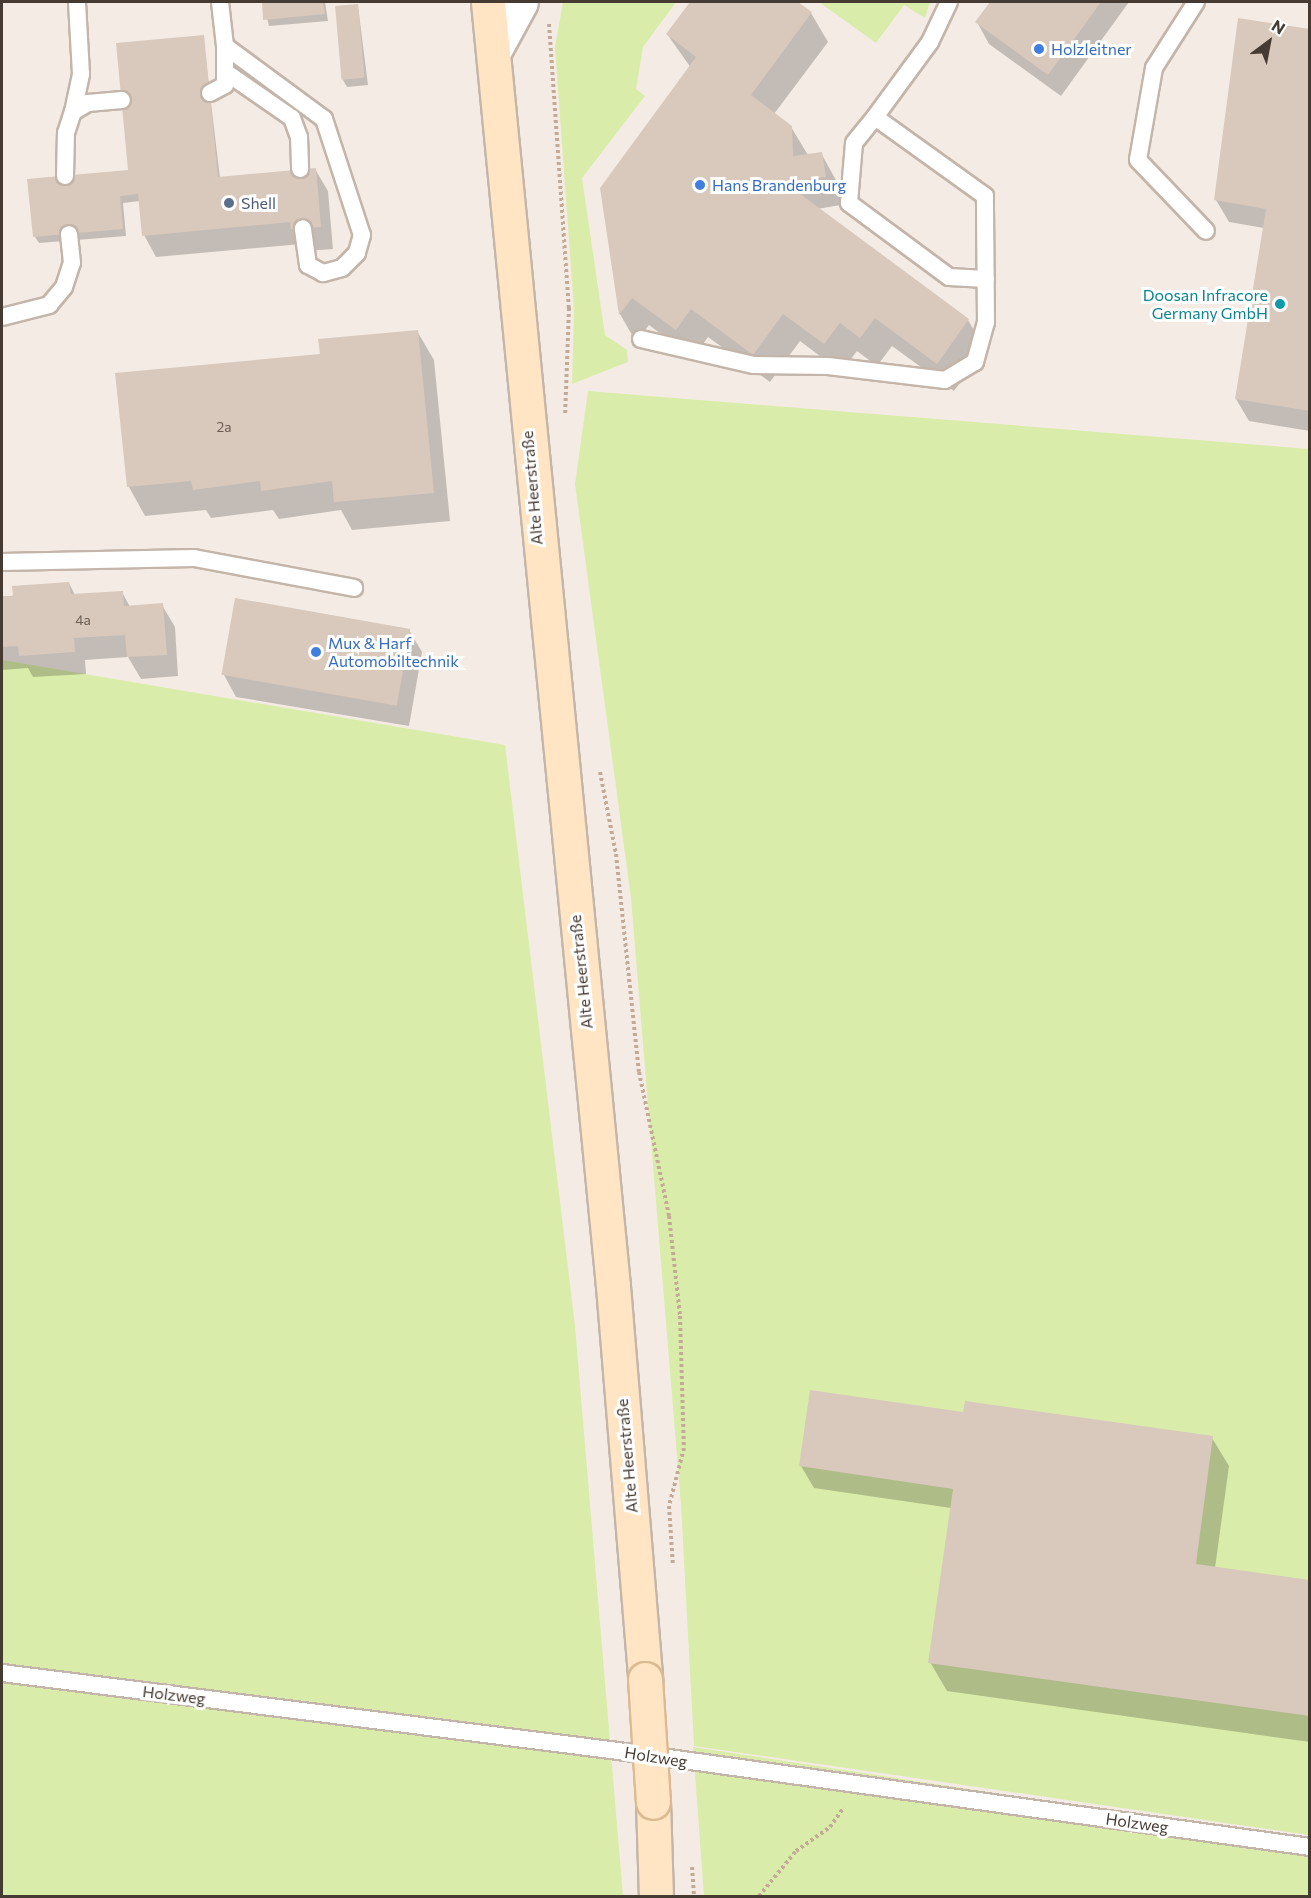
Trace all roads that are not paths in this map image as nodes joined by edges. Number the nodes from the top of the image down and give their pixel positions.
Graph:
1 (77, 2) edge
2 (220, 2) edge
3 (488, 2) edge
4 (521, 2) edge
5 (949, 2) edge
6 (1196, 2) edge
7 (225, 46) junction
8 (496, 48) junction
9 (227, 73) junction
10 (210, 93) dead end
11 (122, 100) dead end
12 (73, 112) junction
13 (875, 117) junction
14 (300, 169) dead end
15 (65, 176) dead end
16 (303, 228) dead end
17 (1206, 231) dead end
18 (69, 234) dead end
19 (986, 279) junction
20 (2, 317) edge
21 (641, 339) dead end
22 (2, 562) edge
23 (354, 588) dead end
24 (2, 1673) edge
25 (1310, 1847) edge
26 (656, 1896) edge

1 - 12 lane
2 - 7 lane
3 - 8 street, Alte Heerstraße
4 - 8 street
5 - 13 lane
6 - 17 lane
7 - 9 lane
7 - 16 lane
8 - 26 street, Alte Heerstraße, bridge
9 - 10 lane
9 - 14 lane
11 - 12 lane
12 - 15 lane
13 - 19 lane
13 - 19 lane
18 - 20 lane
19 - 21 lane
22 - 23 lane
24 - 25 lane, Holzweg

